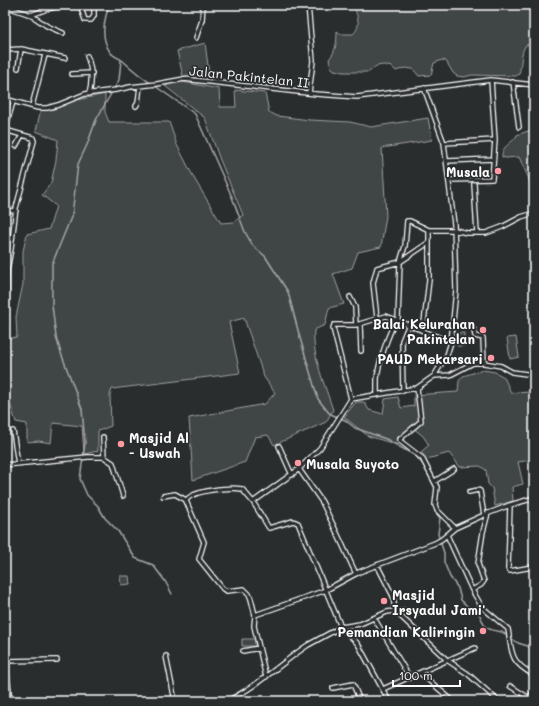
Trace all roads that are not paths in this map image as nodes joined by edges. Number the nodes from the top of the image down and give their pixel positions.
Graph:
1 (64, 5) edge
2 (78, 5) edge
3 (94, 5) edge
4 (203, 5) edge
5 (308, 5) edge
6 (5, 6) edge
7 (31, 15) junction
8 (63, 33) dead end
9 (196, 38) dead end
10 (20, 49) junction
11 (5, 50) edge
12 (45, 55) junction
13 (87, 56) dead end
14 (65, 58) dead end
15 (18, 68) dead end
16 (92, 73) junction
17 (72, 74) dead end
18 (491, 80) junction
19 (513, 82) junction
20 (534, 85) edge
21 (140, 86) junction
22 (424, 88) junction
23 (309, 93) junction
24 (89, 94) junction
25 (5, 99) edge
26 (13, 102) junction
27 (32, 106) junction
28 (136, 106) dead end
29 (519, 127) dead end
30 (5, 130) edge
31 (22, 135) junction
32 (495, 140) junction
33 (444, 143) junction
34 (16, 146) dead end
35 (493, 159) junction
36 (447, 161) junction
37 (449, 180) junction
38 (474, 184) dead end
39 (5, 210) edge
40 (16, 211) junction
41 (534, 213) edge
42 (429, 230) junction
43 (455, 230) junction
44 (477, 233) junction
45 (428, 243) junction
46 (400, 262) junction
47 (350, 297) dead end
48 (377, 318) junction
49 (398, 320) junction
50 (358, 324) junction
51 (409, 324) junction
52 (474, 330) dead end
53 (423, 331) junction
54 (5, 336) edge
55 (451, 342) junction
56 (362, 351) dead end
57 (484, 363) junction
58 (534, 375) edge
59 (434, 376) junction
60 (417, 388) junction
61 (403, 390) junction
62 (377, 395) junction
63 (351, 399) junction
64 (13, 431) dead end
65 (103, 438) dead end
66 (279, 446) dead end
67 (104, 457) junction
68 (18, 464) junction
69 (5, 465) edge
70 (299, 469) junction
71 (454, 469) dead end
72 (292, 475) junction
73 (435, 481) junction
74 (469, 492) dead end
75 (123, 496) dead end
76 (163, 496) dead end
77 (534, 498) edge
78 (186, 500) junction
79 (253, 502) junction
80 (510, 505) junction
81 (486, 514) junction
82 (455, 528) junction
83 (447, 535) junction
84 (377, 565) junction
85 (534, 568) edge
86 (356, 574) junction
87 (326, 590) junction
88 (472, 590) junction
89 (395, 611) junction
90 (424, 612) dead end
91 (255, 615) junction
92 (374, 618) junction
93 (341, 627) junction
94 (259, 648) junction
95 (475, 648) dead end
96 (243, 650) dead end
97 (166, 656) dead end
98 (56, 660) dead end
99 (447, 660) junction
100 (5, 661) edge
101 (5, 664) edge
102 (420, 673) junction
103 (534, 675) edge
104 (266, 676) junction
105 (410, 678) junction
106 (510, 686) dead end
107 (333, 688) dead end
108 (383, 689) junction
109 (534, 691) edge
110 (529, 698) junction
111 (496, 700) edge
112 (9, 701) edge
113 (175, 701) edge
114 (227, 701) edge
115 (360, 701) edge
116 (389, 701) edge
117 (453, 701) edge
118 (533, 701) edge

1 - 7 street
2 - 3 street
4 - 9 street
5 - 23 street
6 - 7 street
7 - 8 street
10 - 11 street
10 - 12 street
10 - 15 street
12 - 14 street
12 - 27 street
13 - 16 street
16 - 17 street
16 - 24 street
18 - 19 street, Jalan Pakintelan II
18 - 22 street, Jalan Pakintelan II
18 - 32 street
19 - 20 street, Jalan Pakintelan II
19 - 29 street
21 - 23 street, Jalan Pakintelan II
21 - 24 street, Jalan Pakintelan II
21 - 28 street
22 - 23 street, Jalan Pakintelan II
22 - 33 street
24 - 27 street, Jalan Pakintelan II
25 - 26 street, Jalan Pakintelan II
26 - 27 street, Jalan Pakintelan II
26 - 30 street
30 - 31 street
31 - 34 street
31 - 40 street
32 - 33 street
32 - 35 street
33 - 36 street
35 - 36 street
35 - 37 street
36 - 37 street
37 - 43 street
38 - 44 street
39 - 40 street
40 - 54 street
41 - 44 street
42 - 43 street
42 - 45 street
42 - 46 street
43 - 44 street
43 - 55 street
45 - 46 street
45 - 53 street
46 - 48 street
46 - 49 street
47 - 50 street
48 - 49 street
48 - 50 street
49 - 51 street
49 - 62 street
50 - 56 street
50 - 63 street
51 - 53 street
51 - 61 street
52 - 57 street
53 - 55 street
55 - 59 street
57 - 58 street
57 - 59 street
59 - 60 street
60 - 61 street
60 - 73 street
61 - 62 street
62 - 63 street
63 - 70 street
64 - 68 street
65 - 67 street
66 - 72 street
67 - 68 street
67 - 75 street
68 - 69 street
70 - 72 street
70 - 86 street
71 - 73 street
72 - 79 street
73 - 82 street
74 - 81 street
76 - 78 street
77 - 80 street
78 - 79 street
78 - 91 street
79 - 87 street
80 - 81 street
80 - 85 street
81 - 82 street
81 - 88 street
82 - 83 street
83 - 84 street
83 - 88 street
84 - 86 street
84 - 89 street
86 - 87 street
87 - 91 street
87 - 93 street
88 - 103 street
89 - 90 street
89 - 92 street
89 - 99 street
91 - 94 street
92 - 93 street
92 - 105 street
93 - 104 street
93 - 108 street
94 - 96 street
94 - 104 street
95 - 99 street
97 - 113 street
98 - 100 street
99 - 102 street
99 - 111 street
101 - 112 main road
102 - 105 street
102 - 117 street
104 - 114 street
105 - 108 street
106 - 110 street
107 - 115 street
108 - 116 street
109 - 110 street
110 - 118 street

